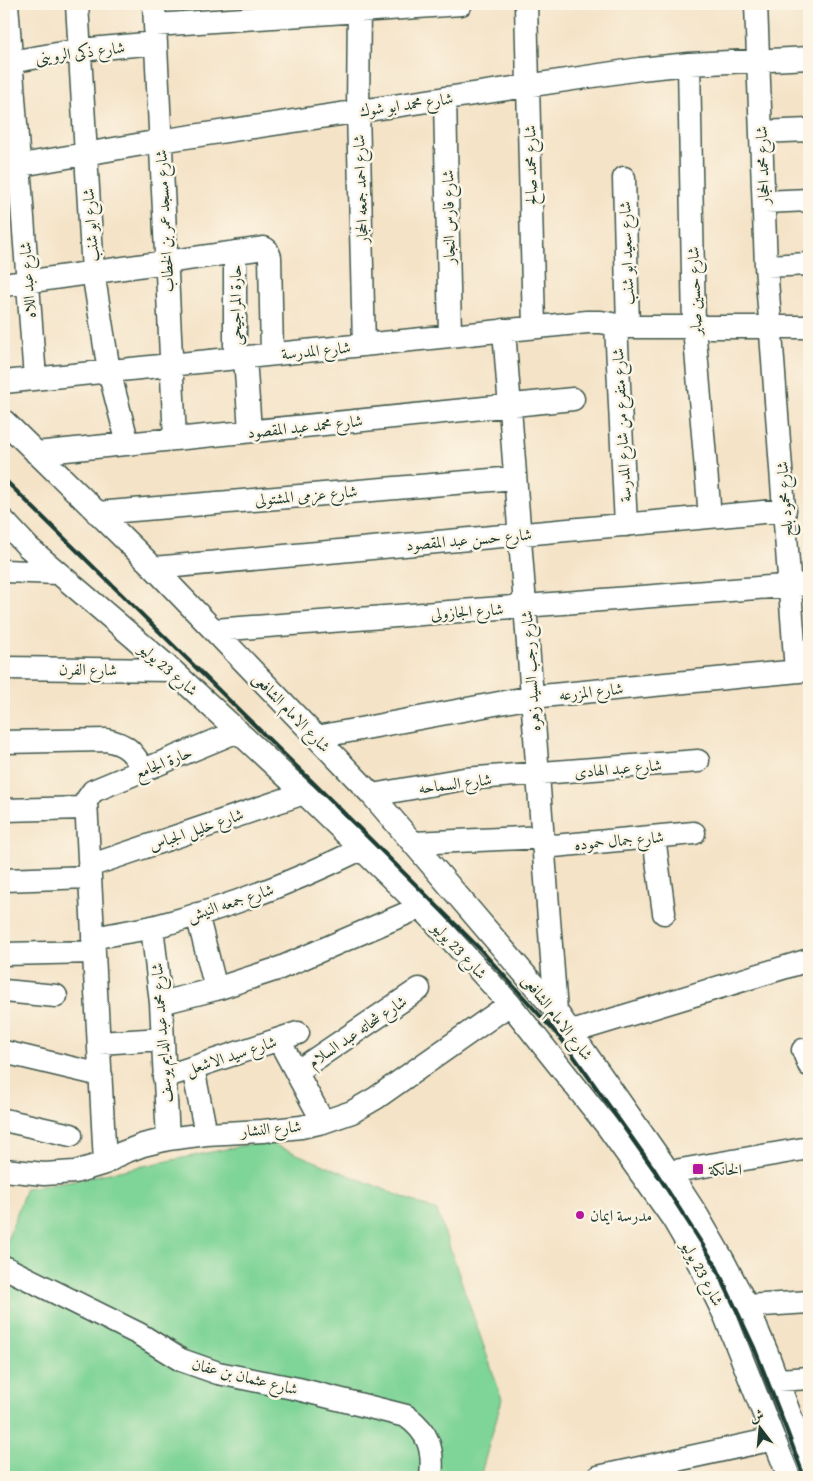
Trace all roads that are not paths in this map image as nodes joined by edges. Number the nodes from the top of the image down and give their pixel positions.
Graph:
1 (7, 4) edge
2 (77, 4) edge
3 (461, 4) edge
4 (526, 4) edge
5 (756, 4) edge
6 (358, 7) edge
7 (155, 24) edge
8 (80, 50) junction
9 (809, 58) edge
10 (758, 60) junction
11 (8, 62) edge
12 (689, 64) junction
13 (528, 87) junction
14 (446, 98) junction
15 (358, 111) junction
16 (809, 130) edge
17 (761, 132) junction
18 (160, 141) junction
19 (86, 153) junction
20 (11, 167) edge
21 (624, 178) dead end
22 (809, 200) edge
23 (764, 202) junction
24 (235, 252) junction
25 (166, 262) junction
26 (809, 264) edge
27 (766, 266) junction
28 (93, 272) junction
29 (27, 282) junction
30 (4, 285) edge
31 (622, 326) junction
32 (534, 327) junction
33 (694, 327) junction
34 (771, 327) junction
35 (809, 327) edge
36 (504, 330) junction
37 (450, 336) junction
38 (364, 345) junction
39 (272, 354) junction
40 (240, 357) junction
41 (172, 364) junction
42 (109, 371) junction
43 (35, 378) junction
44 (4, 382) edge
45 (573, 399) dead end
46 (510, 405) junction
47 (4, 422) edge
48 (250, 431) junction
49 (175, 439) junction
50 (128, 444) junction
51 (36, 453) junction
52 (515, 478) junction
53 (785, 510) junction
54 (97, 512) junction
55 (710, 517) junction
56 (4, 521) edge
57 (626, 525) junction
58 (519, 534) junction
59 (154, 568) junction
60 (4, 571) edge
61 (57, 573) junction
62 (800, 585) edge
63 (525, 606) junction
64 (214, 630) junction
65 (4, 668) edge
66 (172, 670) junction
67 (803, 671) edge
68 (532, 697) junction
69 (238, 732) junction
70 (317, 737) junction
71 (4, 742) edge
72 (698, 761) dead end
73 (144, 770) junction
74 (538, 774) junction
75 (304, 793) junction
76 (372, 795) junction
77 (87, 802) junction
78 (4, 810) edge
79 (694, 833) dead end
80 (654, 837) junction
81 (543, 842) junction
82 (412, 843) junction
83 (361, 849) junction
84 (89, 871) junction
85 (4, 880) edge
86 (421, 907) junction
87 (664, 913) dead end
88 (197, 914) junction
89 (152, 927) junction
90 (93, 945) junction
91 (4, 954) edge
92 (809, 960) edge
93 (216, 989) junction
94 (419, 989) dead end
95 (4, 992) edge
96 (56, 996) dead end
97 (162, 1003) junction
98 (510, 1004) junction
99 (556, 1011) junction
100 (572, 1032) junction
101 (162, 1039) junction
102 (99, 1043) junction
103 (4, 1052) edge
104 (193, 1068) junction
105 (296, 1072) junction
106 (101, 1075) junction
107 (164, 1077) junction
108 (4, 1120) edge
109 (323, 1122) junction
110 (206, 1134) junction
111 (71, 1135) dead end
112 (168, 1139) junction
113 (809, 1148) edge
114 (105, 1163) junction
115 (4, 1170) edge
116 (669, 1172) junction
117 (4, 1267) edge
118 (809, 1302) edge
119 (747, 1306) junction
120 (809, 1378) edge
121 (778, 1380) junction
122 (774, 1439) junction
123 (806, 1443) edge
124 (809, 1466) edge
125 (431, 1477) edge
126 (598, 1477) edge
127 (789, 1477) edge

1 - 11 street, شارع عبد اللاه
2 - 8 street, شارع ابو شنب
3 - 6 street
4 - 13 street, شارع محمد صالح
5 - 10 street, شارع محمد الحجار
6 - 7 street, شارع ذكى الروينى
6 - 15 street, شارع احمد جمعه الحجار
7 - 8 street, شارع ذكى الروينى
7 - 18 street, شارع مسجد عمر بن الخطاب
8 - 11 street, شارع ذكى الروينى
8 - 19 street, شارع ابو شنب
9 - 10 street, شارع محمد ابو شوك
10 - 12 street, شارع محمد ابو شوك
10 - 17 street, شارع محمد الحجار
11 - 20 street, شارع عبد اللاه
12 - 13 street, شارع محمد ابو شوك
12 - 33 street, شارع حسين صابر
13 - 14 street, شارع محمد ابو شوك
13 - 32 street, شارع محمد صالح
14 - 15 street, شارع محمد ابو شوك
14 - 37 street, شارع فارس النجار
15 - 18 street, شارع محمد ابو شوك
15 - 38 street, شارع احمد جمعه الحجار
16 - 17 street
17 - 23 street, شارع محمد الحجار
18 - 19 street, شارع محمد ابو شوك
18 - 25 street, شارع مسجد عمر بن الخطاب
19 - 20 street, شارع محمد ابو شوك
19 - 28 street, شارع ابو شنب
20 - 29 street, شارع عبد اللاه
21 - 31 street, شارع سعيد ابو شنب
22 - 23 street
23 - 27 street, شارع محمد الحجار
24 - 25 street
24 - 39 street
24 - 40 street, حارة المراجيحى
25 - 28 street
25 - 41 street, شارع مسجد عمر بن الخطاب
26 - 27 street
27 - 34 street, شارع محمد الحجار
28 - 29 street
28 - 42 street, شارع ابو شنب
29 - 30 street
29 - 43 street, شارع عبد اللاه
31 - 32 street, شارع المدرسة
31 - 33 street, شارع المدرسة
31 - 57 street, شارع متفرع من شارع المدرسة
32 - 36 street, شارع المدرسة
33 - 34 street, شارع المدرسة
33 - 55 street, شارع حسين صابر
34 - 35 street, شارع المدرسة
34 - 53 street, شارع محمود بلح
36 - 37 street, شارع المدرسة
36 - 46 street, شارع رجب السيد زهره
37 - 38 street, شارع المدرسة
38 - 39 street, شارع المدرسة
39 - 40 street, شارع المدرسة
40 - 41 street, شارع المدرسة
40 - 48 street, حارة المراجيحى
41 - 42 street, شارع المدرسة
41 - 49 street, شارع مسجد عمر بن الخطاب
42 - 43 street, شارع المدرسة
42 - 50 street, شارع ابو شنب
43 - 44 street, شارع المدرسة
45 - 46 street, شارع محمد عبد المقصود
46 - 48 street, شارع محمد عبد المقصود
46 - 52 street, شارع رجب السيد زهره
47 - 51 street
48 - 49 street, شارع محمد عبد المقصود
49 - 50 street, شارع محمد عبد المقصود
50 - 51 street, شارع محمد عبد المقصود
51 - 54 street
52 - 54 street, شارع عزمى المشتولى
52 - 58 street, شارع رجب السيد زهره
53 - 55 street, شارع حسن عبد المقصود
53 - 62 street, شارع محمود بلح
54 - 59 street
55 - 57 street, شارع حسن عبد المقصود
56 - 61 street, شارع 23 يوليو
57 - 58 street, شارع حسن عبد المقصود
58 - 59 street, شارع حسن عبد المقصود
58 - 63 street, شارع رجب السيد زهره
59 - 64 street
60 - 61 street
61 - 66 street, شارع 23 يوليو
62 - 63 street, شارع الجازولى
62 - 67 street, شارع محمود بلح
63 - 64 street, شارع الجازولى
63 - 68 street, شارع رجب السيد زهره
64 - 70 street, شارع الامام الشافعى
65 - 66 street, شارع الفرن
66 - 69 street, شارع 23 يوليو
67 - 68 street, شارع المزرعه
68 - 70 street, شارع المزرعه
68 - 74 street, شارع رجب السيد زهره
69 - 73 street, حارة الجامع
69 - 75 street, شارع 23 يوليو
70 - 76 street, شارع الامام الشافعى
71 - 73 street
72 - 74 street, شارع عبد الهادى
73 - 77 street, حارة الجامع
74 - 76 street, شارع السماحه
74 - 81 street, شارع رجب السيد زهره
75 - 83 street, شارع 23 يوليو
75 - 84 street, شارع خليل الجباس
76 - 82 street, شارع الامام الشافعى
77 - 78 street
77 - 84 street
79 - 80 street, شارع جمال حموده
80 - 81 street, شارع جمال حموده
80 - 87 street
81 - 82 street, شارع جمال حموده
81 - 99 street, شارع رجب السيد زهره
82 - 99 street, شارع الامام الشافعى
83 - 86 street, شارع 23 يوليو
83 - 88 street, شارع جمعه النيش
84 - 85 street, شارع خليل الجباس
84 - 90 street
86 - 93 street
86 - 98 street, شارع 23 يوليو
88 - 89 street, شارع جمعه النيش
88 - 93 street
89 - 90 street, شارع جمعه النيش
89 - 97 street, شارع محمد عبد الدايم يوسف
90 - 91 street, شارع جمعه النيش
90 - 102 street
92 - 100 street
93 - 97 street
94 - 105 street, شارع شحاته عبد السلام
95 - 96 street
97 - 101 street, شارع محمد عبد الدايم يوسف
98 - 109 street, شارع النشار
98 - 122 street, شارع 23 يوليو
99 - 100 street, شارع الامام الشافعى
100 - 116 street, شارع الامام الشافعى
101 - 102 street
101 - 107 street, شارع محمد عبد الدايم يوسف
102 - 106 street
103 - 106 street
104 - 105 street, شارع سيد الاشعل
104 - 107 street, شارع سيد الاشعل
104 - 110 street
105 - 109 street
106 - 114 street
107 - 112 street, شارع محمد عبد الدايم يوسف
108 - 111 street
109 - 110 street, شارع النشار
110 - 112 street, شارع النشار
112 - 114 street, شارع النشار
113 - 116 street
114 - 115 street, شارع النشار
116 - 119 street, شارع الامام الشافعى
117 - 125 street, شارع عثمان بن عفان
118 - 119 street
119 - 121 street, شارع الامام الشافعى
120 - 121 street
121 - 123 street, شارع الامام الشافعى
122 - 126 street
122 - 127 street, شارع 23 يوليو
123 - 124 street, شارع الامام الشافعى

